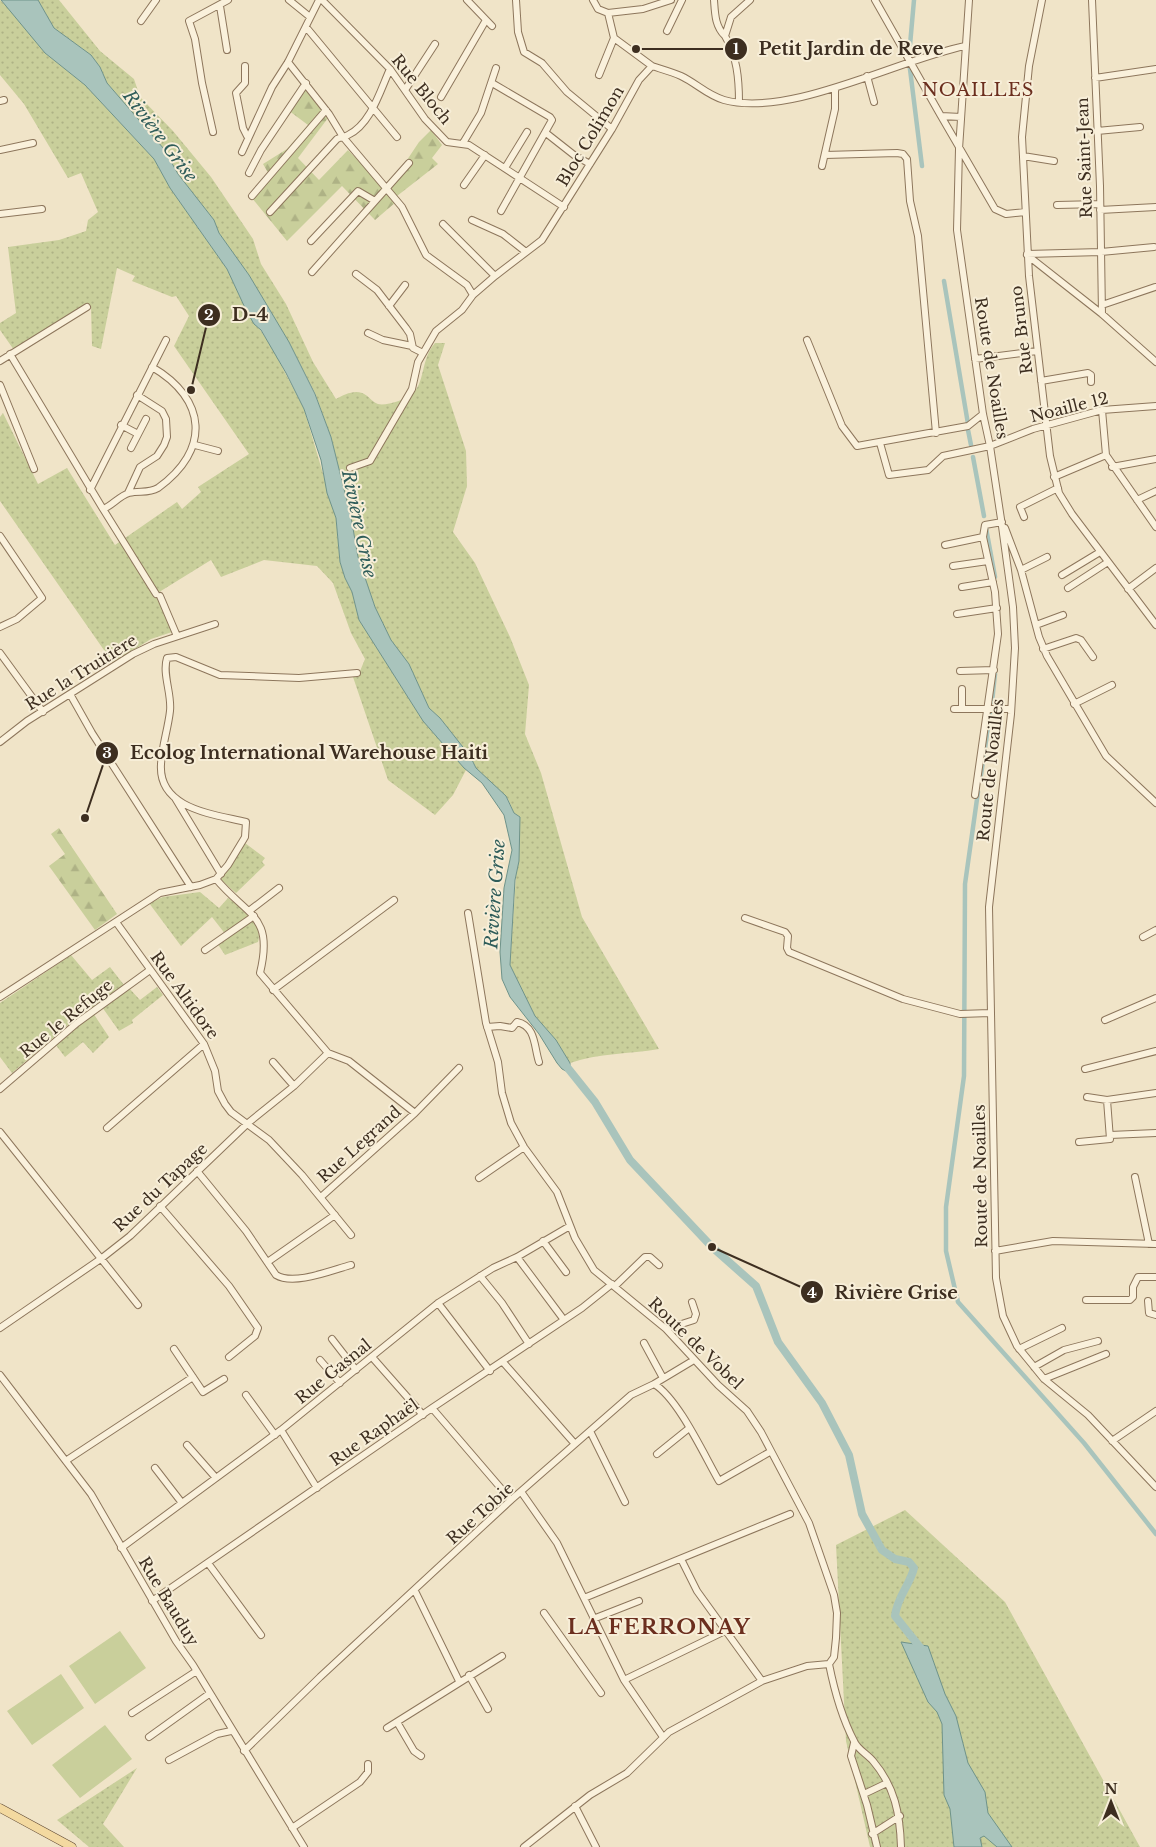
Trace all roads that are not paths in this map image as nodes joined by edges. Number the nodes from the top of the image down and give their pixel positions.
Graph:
1 (156, 0) edge
2 (228, 0) edge
3 (289, 0) edge
4 (320, 0) edge
5 (467, 0) edge
6 (516, 0) edge
7 (593, 0) edge
8 (671, 0) edge
9 (682, 0) edge
10 (714, 0) edge
11 (750, 0) edge
12 (875, 0) edge
13 (970, 0) edge
14 (1042, 0) edge
15 (1092, 0) edge
16 (220, 6) junction
17 (606, 13) junction
18 (310, 17) junction
19 (486, 20) junction
20 (141, 21) dead end
21 (306, 26) junction
22 (492, 26) dead end
23 (667, 31) dead end
24 (725, 36) junction
25 (614, 38) junction
26 (435, 44) dead end
27 (965, 46) junction
28 (227, 50) dead end
29 (910, 60) junction
30 (288, 62) junction
31 (245, 66) dead end
32 (652, 66) junction
33 (496, 68) dead end
34 (390, 70) junction
35 (1156, 70) edge
36 (598, 75) dead end
37 (867, 76) junction
38 (1095, 78) junction
39 (306, 83) junction
40 (492, 83) junction
41 (835, 88) junction
42 (405, 90) junction
43 (442, 97) dead end
44 (739, 102) junction
45 (874, 102) dead end
46 (372, 108) junction
47 (327, 112) junction
48 (941, 116) junction
49 (961, 117) junction
50 (1140, 127) dead end
51 (612, 129) junction
52 (1097, 131) junction
53 (213, 132) dead end
54 (527, 132) dead end
55 (546, 133) junction
56 (248, 136) junction
57 (343, 136) junction
58 (397, 136) dead end
59 (33, 143) dead end
60 (463, 143) junction
61 (959, 149) junction
62 (0, 150) edge
63 (242, 152) dead end
64 (485, 155) junction
65 (825, 155) junction
66 (1023, 156) junction
67 (1054, 161) dead end
68 (409, 162) dead end
69 (590, 164) junction
70 (822, 166) dead end
71 (505, 168) junction
72 (249, 174) dead end
73 (520, 178) junction
74 (464, 185) dead end
75 (388, 188) junction
76 (252, 196) dead end
77 (375, 201) junction
78 (1057, 205) dead end
79 (564, 207) junction
80 (1100, 207) junction
81 (1156, 207) edge
82 (42, 209) dead end
83 (501, 211) dead end
84 (270, 212) dead end
85 (1025, 212) junction
86 (0, 214) edge
87 (472, 220) dead end
88 (443, 224) dead end
89 (312, 241) dead end
90 (1154, 247) dead end
91 (526, 252) junction
92 (1101, 252) junction
93 (1027, 255) junction
94 (312, 272) dead end
95 (356, 274) dead end
96 (495, 276) junction
97 (405, 285) dead end
98 (1154, 287) dead end
99 (474, 295) junction
100 (1102, 304) junction
101 (389, 306) junction
102 (87, 307) dead end
103 (1102, 314) junction
104 (368, 332) dead end
105 (166, 340) dead end
106 (807, 340) dead end
107 (412, 346) junction
108 (1037, 352) junction
109 (423, 353) junction
110 (10, 354) junction
111 (975, 359) junction
112 (0, 361) edge
113 (1156, 362) edge
114 (152, 367) junction
115 (1041, 381) junction
116 (1091, 382) dead end
117 (1, 389) edge
118 (137, 395) junction
119 (1156, 406) edge
120 (1102, 410) junction
121 (982, 414) junction
122 (146, 419) dead end
123 (121, 425) junction
124 (1048, 425) junction
125 (936, 433) junction
126 (138, 434) junction
127 (880, 443) junction
128 (194, 445) junction
129 (990, 446) junction
130 (131, 448) dead end
131 (218, 451) dead end
132 (1106, 455) junction
133 (1156, 458) edge
134 (1112, 466) junction
135 (350, 468) dead end
136 (34, 469) dead end
137 (1054, 477) junction
138 (1058, 488) junction
139 (90, 490) junction
140 (1156, 491) edge
141 (128, 493) junction
142 (1137, 500) junction
143 (103, 509) junction
144 (1024, 517) dead end
145 (1002, 520) junction
146 (1155, 524) edge
147 (0, 536) edge
148 (983, 536) junction
149 (945, 545) dead end
150 (1100, 552) junction
151 (1048, 557) dead end
152 (988, 561) junction
153 (1108, 562) junction
154 (953, 566) dead end
155 (1156, 568) edge
156 (1020, 570) junction
157 (1062, 575) dead end
158 (993, 582) junction
159 (962, 588) dead end
160 (1068, 588) dead end
161 (1128, 589) junction
162 (997, 608) junction
163 (956, 614) dead end
164 (1063, 615) dead end
165 (215, 624) dead end
166 (1156, 625) edge
167 (1036, 626) junction
168 (0, 627) edge
169 (177, 636) junction
170 (1044, 648) junction
171 (0, 653) edge
172 (1093, 657) dead end
173 (994, 670) junction
174 (960, 671) dead end
175 (357, 674) dead end
176 (1112, 685) dead end
177 (962, 689) dead end
178 (70, 694) junction
179 (1074, 704) junction
180 (988, 708) junction
181 (1011, 708) junction
182 (954, 709) dead end
183 (962, 709) junction
184 (43, 712) junction
185 (0, 742) edge
186 (975, 795) dead end
187 (174, 797) junction
188 (1156, 803) edge
189 (219, 877) junction
190 (191, 887) junction
191 (279, 888) dead end
192 (394, 900) dead end
193 (251, 913) junction
194 (468, 913) dead end
195 (745, 918) dead end
196 (116, 922) junction
197 (1156, 930) edge
198 (1143, 937) dead end
199 (205, 950) dead end
200 (150, 970) junction
201 (273, 990) junction
202 (0, 997) edge
203 (1156, 998) edge
204 (990, 1013) junction
205 (1104, 1020) dead end
206 (487, 1027) junction
207 (204, 1044) junction
208 (1156, 1051) edge
209 (328, 1053) junction
210 (273, 1062) dead end
211 (539, 1062) dead end
212 (459, 1068) dead end
213 (1085, 1069) dead end
214 (294, 1086) junction
215 (0, 1089) edge
216 (1156, 1093) edge
217 (1087, 1097) dead end
218 (1107, 1100) junction
219 (415, 1112) junction
220 (248, 1123) junction
221 (107, 1128) dead end
222 (0, 1132) edge
223 (1156, 1133) edge
224 (1110, 1135) junction
225 (1079, 1142) dead end
226 (524, 1147) junction
227 (197, 1171) junction
228 (1135, 1177) dead end
229 (479, 1178) dead end
230 (321, 1197) junction
231 (160, 1206) junction
232 (335, 1214) junction
233 (570, 1226) junction
234 (351, 1235) dead end
235 (543, 1241) junction
236 (1152, 1244) edge
237 (995, 1251) junction
238 (517, 1257) junction
239 (102, 1258) junction
240 (269, 1261) junction
241 (351, 1265) dead end
242 (660, 1265) dead end
243 (566, 1272) dead end
244 (480, 1276) junction
245 (1156, 1277) edge
246 (613, 1285) junction
247 (1086, 1300) dead end
248 (1148, 1301) dead end
249 (692, 1302) dead end
250 (438, 1303) junction
251 (138, 1305) dead end
252 (1156, 1315) edge
253 (564, 1320) junction
254 (0, 1328) edge
255 (1062, 1328) dead end
256 (666, 1329) junction
257 (332, 1338) dead end
258 (1098, 1341) dead end
259 (644, 1343) dead end
260 (529, 1344) junction
261 (174, 1349) dead end
262 (1019, 1349) junction
263 (1106, 1354) dead end
264 (228, 1357) dead end
265 (372, 1357) junction
266 (320, 1360) dead end
267 (694, 1360) junction
268 (503, 1362) junction
269 (1034, 1366) junction
270 (356, 1370) junction
271 (490, 1371) junction
272 (0, 1376) edge
273 (193, 1377) junction
274 (224, 1378) dead end
275 (663, 1378) junction
276 (1044, 1379) junction
277 (340, 1383) junction
278 (654, 1384) junction
279 (246, 1395) dead end
280 (432, 1408) junction
281 (1156, 1411) edge
282 (423, 1414) junction
283 (688, 1429) junction
284 (282, 1430) junction
285 (590, 1431) junction
286 (275, 1435) junction
287 (1112, 1441) junction
288 (575, 1444) junction
289 (187, 1445) dead end
290 (768, 1453) dead end
291 (657, 1454) dead end
292 (67, 1460) junction
293 (155, 1468) dead end
294 (216, 1478) junction
295 (1156, 1487) edge
296 (317, 1488) junction
297 (522, 1493) junction
298 (512, 1500) junction
299 (625, 1502) dead end
300 (182, 1503) junction
301 (790, 1514) dead end
302 (121, 1548) junction
303 (682, 1558) junction
304 (208, 1563) junction
305 (415, 1590) junction
306 (584, 1598) junction
307 (152, 1601) junction
308 (639, 1601) dead end
309 (544, 1613) dead end
310 (594, 1619) junction
311 (725, 1631) junction
312 (261, 1635) dead end
313 (502, 1656) dead end
314 (829, 1664) junction
315 (196, 1672) junction
316 (469, 1675) junction
317 (624, 1680) junction
318 (459, 1681) junction
319 (762, 1681) junction
320 (601, 1693) dead end
321 (208, 1694) junction
322 (488, 1709) dead end
323 (132, 1713) dead end
324 (396, 1722) junction
325 (388, 1728) dead end
326 (231, 1731) junction
327 (149, 1737) dead end
328 (663, 1737) junction
329 (854, 1743) junction
330 (244, 1751) junction
331 (420, 1756) dead end
332 (169, 1760) dead end
333 (368, 1764) dead end
334 (887, 1783) junction
335 (864, 1794) junction
336 (575, 1806) junction
337 (0, 1808) edge
338 (900, 1816) junction
339 (292, 1828) junction
340 (872, 1834) junction
341 (72, 1847) edge
342 (304, 1847) edge
343 (524, 1847) edge
344 (596, 1847) edge
345 (877, 1847) edge
346 (901, 1847) edge

1 - 20 street
2 - 16 street
3 - 18 street
4 - 18 street
4 - 34 street, Rue Bloch
5 - 19 street
6 - 51 street
7 - 17 street
8 - 17 street
9 - 23 street
10 - 24 street
11 - 24 street
12 - 29 street
13 - 27 street, Route de Noailles
14 - 66 street, Rue Bruno
15 - 38 street, Rue Saint-Jean
16 - 28 street
16 - 53 street
17 - 25 street
18 - 21 street
19 - 22 street
19 - 43 street
21 - 30 street
21 - 46 street
24 - 44 street
25 - 32 street
25 - 36 street
26 - 42 street
27 - 29 street
27 - 49 street, Route de Noailles
29 - 37 street
29 - 48 street
30 - 39 street
30 - 56 street
31 - 56 street
32 - 44 street
32 - 51 street, Bloc Colimon
33 - 40 street
34 - 42 street, Rue Bloch
34 - 46 street
35 - 38 street
37 - 41 street
37 - 45 street
38 - 52 street, Rue Saint-Jean
39 - 47 street
39 - 72 street
40 - 55 street
40 - 60 street
41 - 44 street
41 - 65 street
42 - 60 street, Rue Bloch
46 - 57 street
46 - 58 street
47 - 57 street
47 - 76 street
48 - 49 street
48 - 61 street
49 - 61 street, Route de Noailles
50 - 52 street
51 - 69 street, Bloc Colimon
52 - 80 street, Rue Saint-Jean
54 - 71 street
55 - 69 street
55 - 73 street
56 - 63 street
57 - 75 street
57 - 84 street
59 - 62 street
60 - 64 street, Rue Bloch
61 - 85 street
61 - 111 street, Route de Noailles
64 - 71 street, Rue Bloch
64 - 74 street
65 - 70 street
65 - 125 street
66 - 67 street
66 - 85 street, Rue Bruno
68 - 75 street
69 - 79 street, Bloc Colimon
71 - 73 street, Rue Bloch
73 - 79 street, Rue Bloch
73 - 83 street
75 - 77 street
75 - 99 street
77 - 89 street
77 - 94 street
78 - 80 street
79 - 91 street, Bloc Colimon
80 - 81 street
80 - 92 street, Rue Saint-Jean
82 - 86 street
85 - 93 street, Rue Bruno
87 - 91 street
88 - 96 street
90 - 92 street
91 - 96 street, Bloc Colimon
92 - 93 street
92 - 100 street, Rue Saint-Jean
93 - 103 street
93 - 108 street, Rue Bruno
95 - 101 street
96 - 99 street, Bloc Colimon
97 - 101 street
98 - 100 street
99 - 109 street, Bloc Colimon
100 - 103 street, Rue Saint-Jean
101 - 107 street
102 - 110 street
103 - 113 street
104 - 107 street
105 - 114 street
106 - 127 street
107 - 109 street
108 - 111 street
108 - 115 street, Rue Bruno
109 - 135 street, Bloc Colimon
110 - 112 street
110 - 139 street
111 - 121 street, Route de Noailles
114 - 118 street
114 - 128 street
115 - 116 street
115 - 124 street, Rue Bruno
117 - 136 street
118 - 123 street
118 - 141 street
119 - 120 street, Noaille 12
120 - 124 street, Noaille 12
120 - 132 street
121 - 125 street
121 - 129 street, Route de Noailles
122 - 126 street
123 - 126 street
123 - 139 street
124 - 129 street, Noaille 12
124 - 137 street, Rue Bruno
125 - 127 street
126 - 130 street
127 - 129 street, Noaille 12
128 - 131 street
128 - 141 street
129 - 145 street, Route de Noailles
132 - 134 street
132 - 137 street
133 - 134 street
134 - 142 street
137 - 138 street, Rue Bruno
138 - 144 street
138 - 150 street, Rue Bruno
139 - 143 street
140 - 142 street
141 - 143 street
142 - 146 street
143 - 169 street
145 - 148 street
145 - 156 street
145 - 181 street, Route de Noailles
147 - 168 street
148 - 149 street
148 - 152 street
150 - 153 street, Rue Bruno
150 - 157 street
151 - 156 street
152 - 154 street
152 - 158 street
153 - 160 street
153 - 161 street, Rue Bruno
155 - 161 street
156 - 167 street
158 - 159 street
158 - 162 street
161 - 166 street, Rue Bruno
162 - 163 street
162 - 173 street
164 - 167 street
165 - 169 street, Rue la Truitière
167 - 170 street
169 - 178 street, Rue la Truitière
170 - 172 street
170 - 179 street
171 - 184 street
173 - 174 street
173 - 180 street
175 - 187 street
176 - 179 street
177 - 183 street
178 - 184 street, Rue la Truitière
178 - 190 street
179 - 188 street
180 - 181 street
180 - 183 street
180 - 186 street
181 - 204 street, Route de Noailles
182 - 183 street
184 - 185 street, Rue la Truitière
187 - 189 street
187 - 189 street
189 - 190 street
189 - 193 street
190 - 196 street
191 - 193 street
192 - 201 street
193 - 199 street
193 - 201 street
194 - 206 street, Route de Vobel
195 - 204 street
196 - 200 street, Rue Altidore
196 - 202 street
197 - 198 street
200 - 207 street, Rue Altidore
200 - 215 street, Rue le Refuge
201 - 209 street
203 - 205 street
204 - 237 street, Route de Noailles
206 - 211 street
206 - 226 street, Route de Vobel
207 - 220 street, Rue Altidore
207 - 221 street
208 - 213 street
209 - 214 street, Rue du Tapage
209 - 219 street
210 - 214 street
212 - 219 street, Rue Legrand
214 - 220 street, Rue du Tapage
216 - 218 street
217 - 218 street
218 - 224 street
219 - 230 street, Rue Legrand
220 - 227 street, Rue du Tapage
220 - 230 street, Rue Altidore
222 - 239 street
223 - 224 street
224 - 225 street
226 - 229 street
226 - 233 street, Route de Vobel
227 - 231 street, Rue du Tapage
227 - 240 street
228 - 236 street
230 - 232 street, Rue Altidore
231 - 239 street, Rue du Tapage
231 - 264 street
232 - 234 street, Rue Altidore
232 - 240 street
233 - 235 street, Rue Gasnal
233 - 246 street, Route de Vobel
235 - 238 street, Rue Gasnal
235 - 243 street
236 - 237 street
237 - 262 street, Route de Noailles
238 - 244 street, Rue Gasnal
238 - 253 street
239 - 251 street
239 - 254 street, Rue du Tapage
240 - 241 street
242 - 246 street, Rue Raphaël
244 - 250 street, Rue Gasnal
244 - 260 street
245 - 247 street
246 - 253 street, Rue Raphaël
246 - 256 street, Route de Vobel
248 - 252 street
249 - 256 street
250 - 265 street, Rue Gasnal
250 - 271 street
253 - 260 street, Rue Raphaël
255 - 262 street
256 - 267 street, Route de Vobel
257 - 270 street
258 - 269 street
259 - 275 street
260 - 268 street, Rue Raphaël
261 - 273 street
262 - 269 street, Route de Noailles
263 - 276 street
265 - 270 street, Rue Gasnal
265 - 282 street
266 - 277 street
267 - 275 street, Rue Tobie
267 - 314 street, Route de Vobel
268 - 271 street, Rue Raphaël
268 - 288 street
269 - 276 street, Route de Noailles
270 - 277 street, Rue Gasnal
271 - 280 street, Rue Raphaël
272 - 292 street, Rue Bauduy
273 - 274 street
273 - 292 street
275 - 278 street, Rue Tobie
276 - 287 street, Route de Noailles
277 - 284 street, Rue Gasnal
278 - 283 street
278 - 285 street, Rue Tobie
279 - 286 street
280 - 282 street, Rue Raphaël
280 - 298 street
281 - 287 street
282 - 296 street, Rue Raphaël
283 - 290 street
283 - 291 street
284 - 286 street, Rue Gasnal
284 - 296 street
285 - 288 street, Rue Tobie
285 - 299 street
286 - 294 street, Rue Gasnal
287 - 295 street, Route de Noailles
288 - 297 street, Rue Tobie
289 - 294 street
292 - 302 street, Rue Bauduy
293 - 300 street
294 - 300 street, Rue Gasnal
296 - 304 street, Rue Raphaël
297 - 298 street, Rue Tobie
297 - 306 street
298 - 305 street, Rue Tobie
300 - 302 street, Rue Gasnal
301 - 303 street
302 - 307 street, Rue Bauduy
303 - 306 street
303 - 311 street
304 - 307 street, Rue Raphaël
304 - 312 street
305 - 318 street
305 - 330 street, Rue Tobie
306 - 310 street
307 - 315 street, Rue Bauduy
308 - 310 street
309 - 320 street
310 - 317 street
311 - 317 street
311 - 319 street
313 - 316 street
314 - 319 street
314 - 329 street
315 - 321 street, Rue Bauduy
315 - 323 street
316 - 318 street
316 - 322 street
317 - 328 street
318 - 324 street
319 - 328 street
321 - 326 street, Rue Bauduy
321 - 327 street
324 - 325 street
324 - 331 street
326 - 330 street, Rue Bauduy
326 - 332 street
328 - 336 street
329 - 334 street
329 - 335 street
330 - 339 street, Rue Bauduy
333 - 339 street
334 - 335 street
334 - 338 street
335 - 340 street
336 - 343 street
336 - 344 street
337 - 341 main road
338 - 340 street
338 - 346 street
339 - 342 street, Rue Bauduy
340 - 345 street

